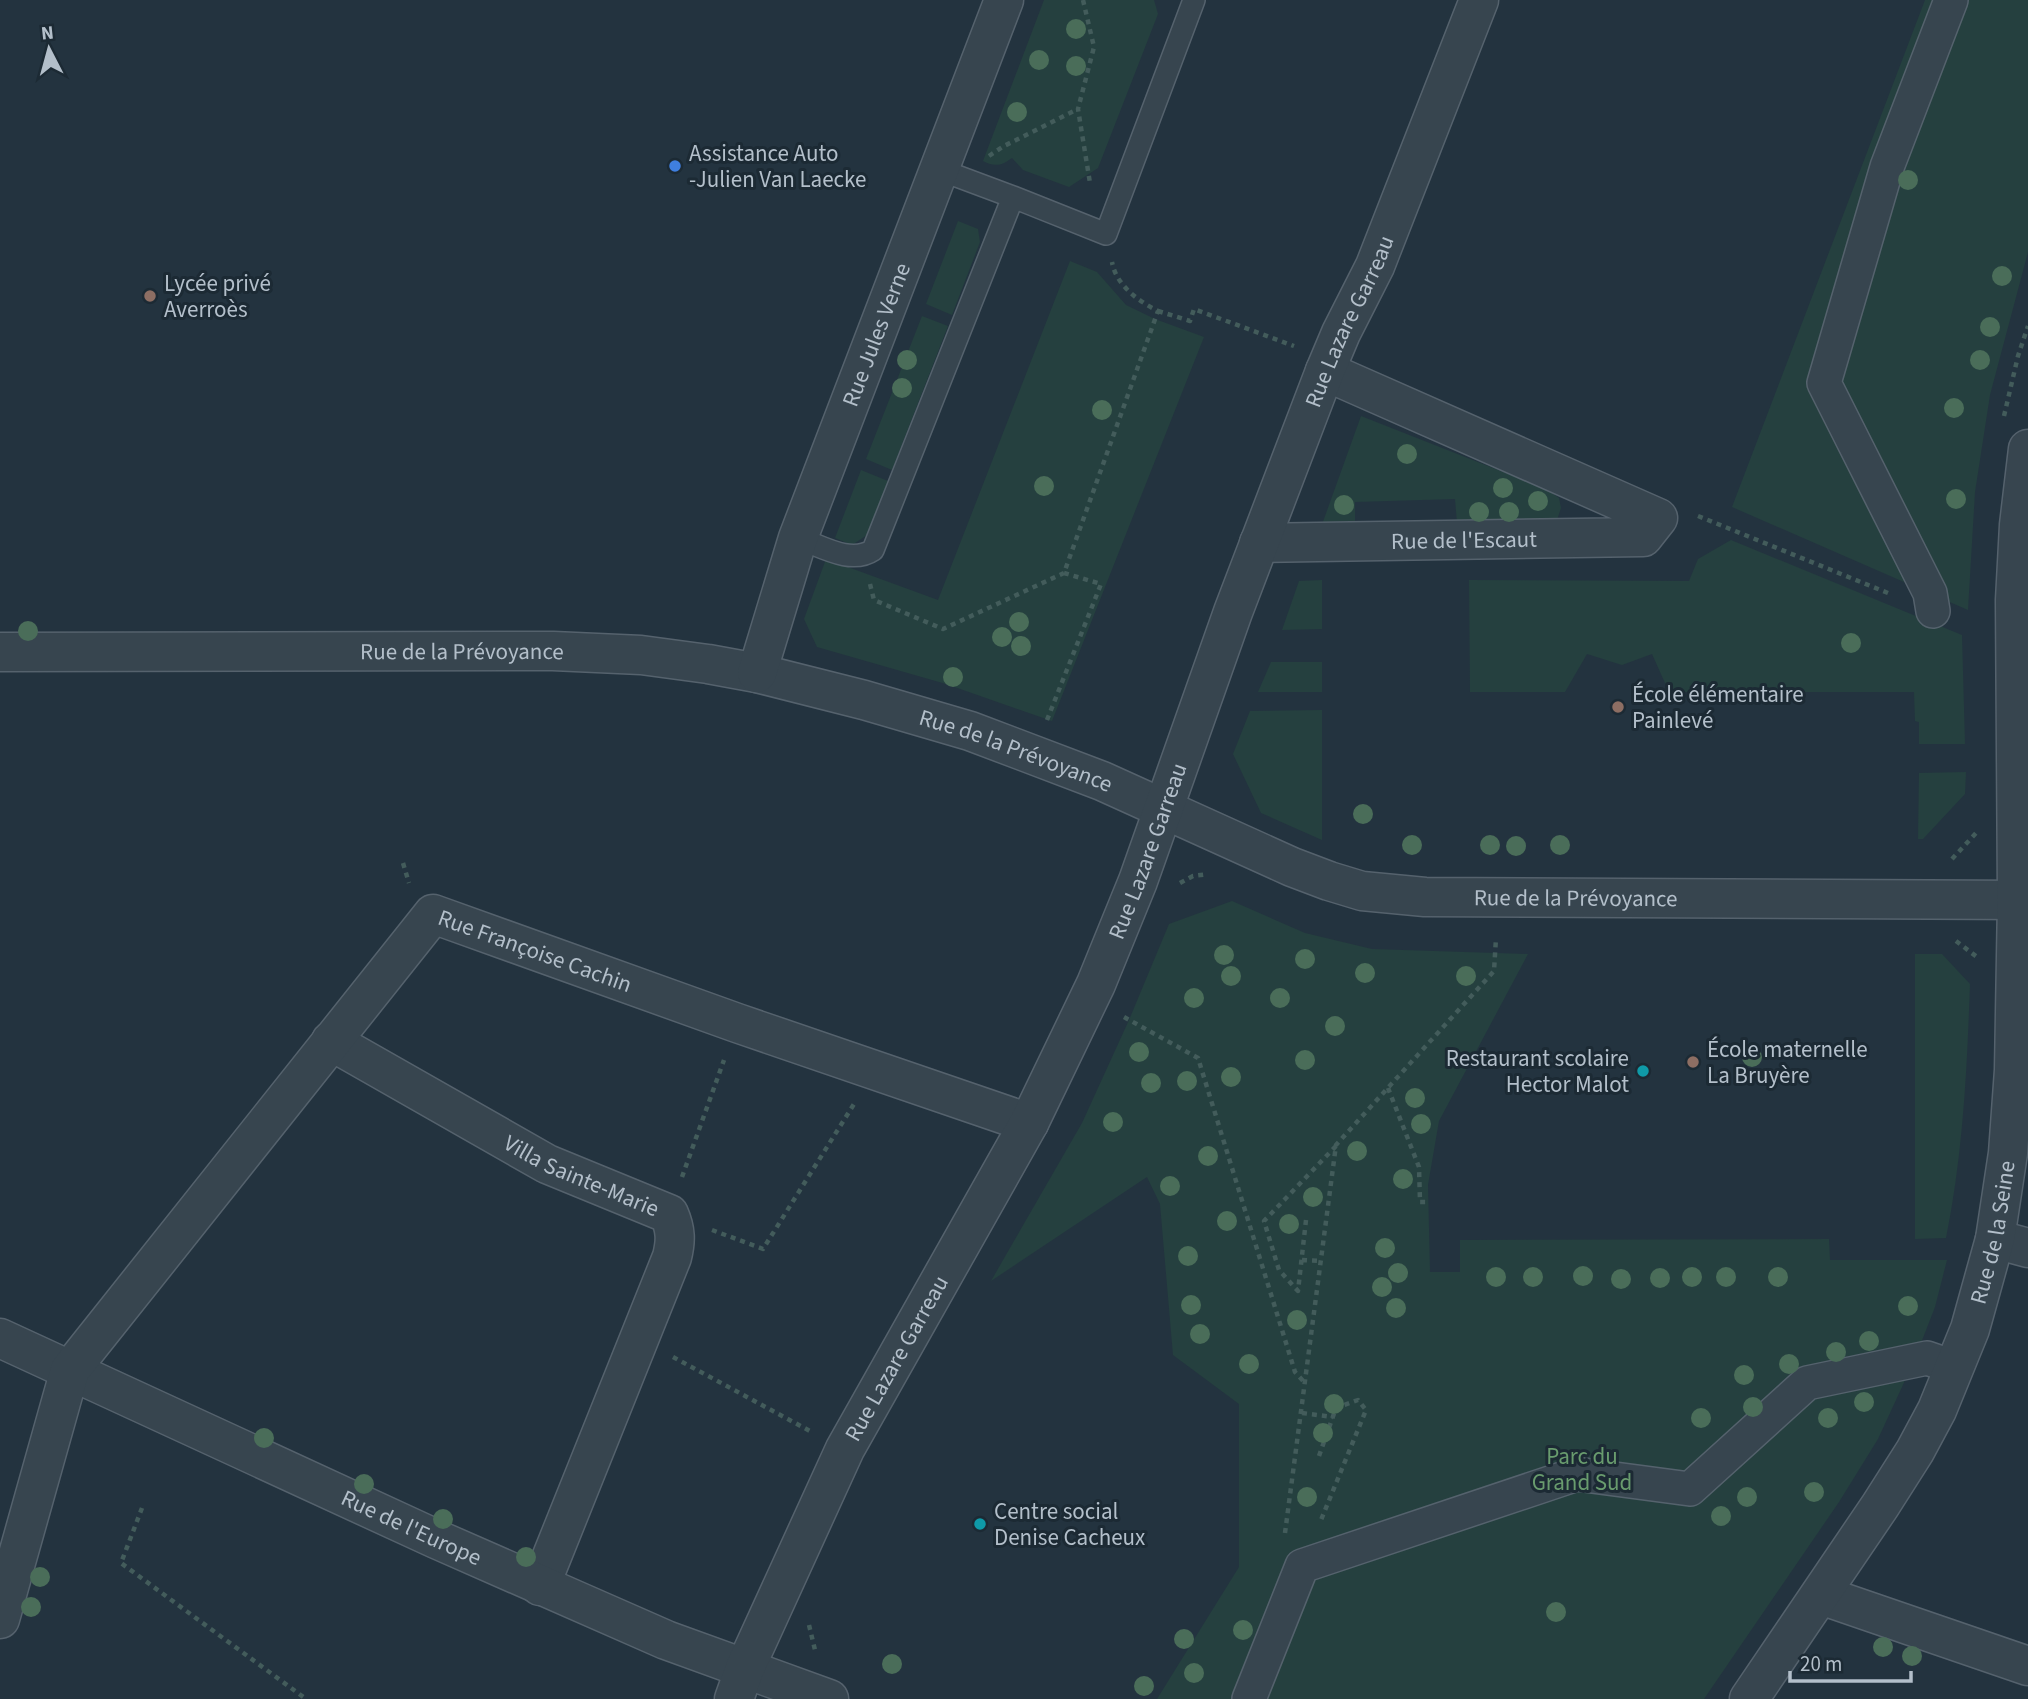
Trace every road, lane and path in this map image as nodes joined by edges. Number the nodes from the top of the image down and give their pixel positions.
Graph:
1 (1004, 0) edge
2 (1083, 0) edge
3 (1194, 0) edge
4 (1479, 0) edge
5 (1951, 0) edge
6 (1078, 109) junction
7 (950, 174) junction
8 (1013, 197) junction
9 (1106, 234) junction
10 (1158, 311) junction
11 (1327, 365) junction
12 (2028, 449) edge
13 (1658, 517) junction
14 (798, 538) junction
15 (1259, 543) junction
16 (866, 555) junction
17 (1064, 573) junction
18 (1933, 611) joint
19 (0, 652) edge
20 (757, 673) junction
21 (1034, 754) junction
22 (1163, 808) junction
23 (1983, 825) dead end
24 (1950, 861) dead end
25 (1219, 874) dead end
26 (1178, 884) dead end
27 (2022, 900) edge
28 (1496, 926) dead end
29 (1949, 935) dead end
30 (2016, 959) junction
31 (1115, 1012) dead end
32 (737, 1023) junction
33 (331, 1041) junction
34 (874, 1071) junction
35 (1388, 1088) junction
36 (1029, 1123) junction
37 (1336, 1146) junction
38 (1428, 1202) dead end
39 (669, 1214) junction
40 (1307, 1220) dead end
41 (2012, 1243) edge
42 (1302, 1260) junction
43 (1321, 1261) junction
44 (0, 1338) edge
45 (640, 1339) junction
46 (1956, 1368) junction
47 (70, 1370) junction
48 (1306, 1383) junction
49 (1302, 1413) junction
50 (1333, 1418) junction
51 (845, 1449) junction
52 (1320, 1456) dead end
53 (142, 1508) dead end
54 (1301, 1566) junction
55 (540, 1586) junction
56 (1821, 1595) junction
57 (0, 1619) edge
58 (809, 1623) dead end
59 (2028, 1666) edge
60 (739, 1684) edge
61 (821, 1696) edge
62 (306, 1699) edge
63 (1249, 1699) edge
64 (1749, 1699) edge

1 - 7 street, Rue Jules Verne
2 - 6 path
3 - 9 lane
4 - 11 street, Rue Lazare Garreau
5 - 18 street
6 - 7 path
6 - 9 path
7 - 8 lane
7 - 14 street, Rue Jules Verne
8 - 9 lane
8 - 16 lane
9 - 10 path
10 - 11 path
10 - 17 path
11 - 13 street
11 - 15 street, Rue Lazare Garreau
12 - 27 street, Rue de la Seine
13 - 15 street, Rue de l'Escaut
13 - 18 path
14 - 16 lane
14 - 20 street, Rue Jules Verne
15 - 22 street, Rue Lazare Garreau
16 - 17 path
17 - 21 path
19 - 20 street, Rue de la Prévoyance
20 - 21 street, Rue de la Prévoyance
21 - 22 street, Rue de la Prévoyance
22 - 27 street, Rue de la Prévoyance
22 - 36 street, Rue Lazare Garreau
23 - 24 path
25 - 26 path
27 - 30 street, Rue de la Seine
28 - 35 path
29 - 30 path
30 - 41 street, Rue de la Seine
31 - 48 path
32 - 33 street, Rue Françoise Cachin
32 - 34 street, Rue Françoise Cachin
32 - 39 path
33 - 39 street, Villa Sainte-Marie
33 - 47 street, Rue Françoise Cachin
34 - 36 street, Rue Françoise Cachin
34 - 39 path
35 - 37 path
35 - 38 path
36 - 51 street, Rue Lazare Garreau
37 - 42 path
37 - 43 path
39 - 45 street, Villa Sainte-Marie
40 - 42 path
41 - 46 street, Rue de la Seine
42 - 43 path
43 - 48 path
44 - 47 street, Rue de l'Europe
45 - 51 path
45 - 55 street, Villa Sainte-Marie
46 - 54 street
46 - 56 street, Rue de la Seine
47 - 55 street, Rue de l'Europe
47 - 57 street
48 - 49 path
49 - 50 path
49 - 54 path
50 - 52 path
50 - 54 path
51 - 60 street, Rue Lazare Garreau
53 - 62 path
54 - 63 street
55 - 60 street, Rue de l'Europe
56 - 59 street
56 - 64 street, Rue de la Seine
58 - 61 path
60 - 61 street, Rue de l'Europe

